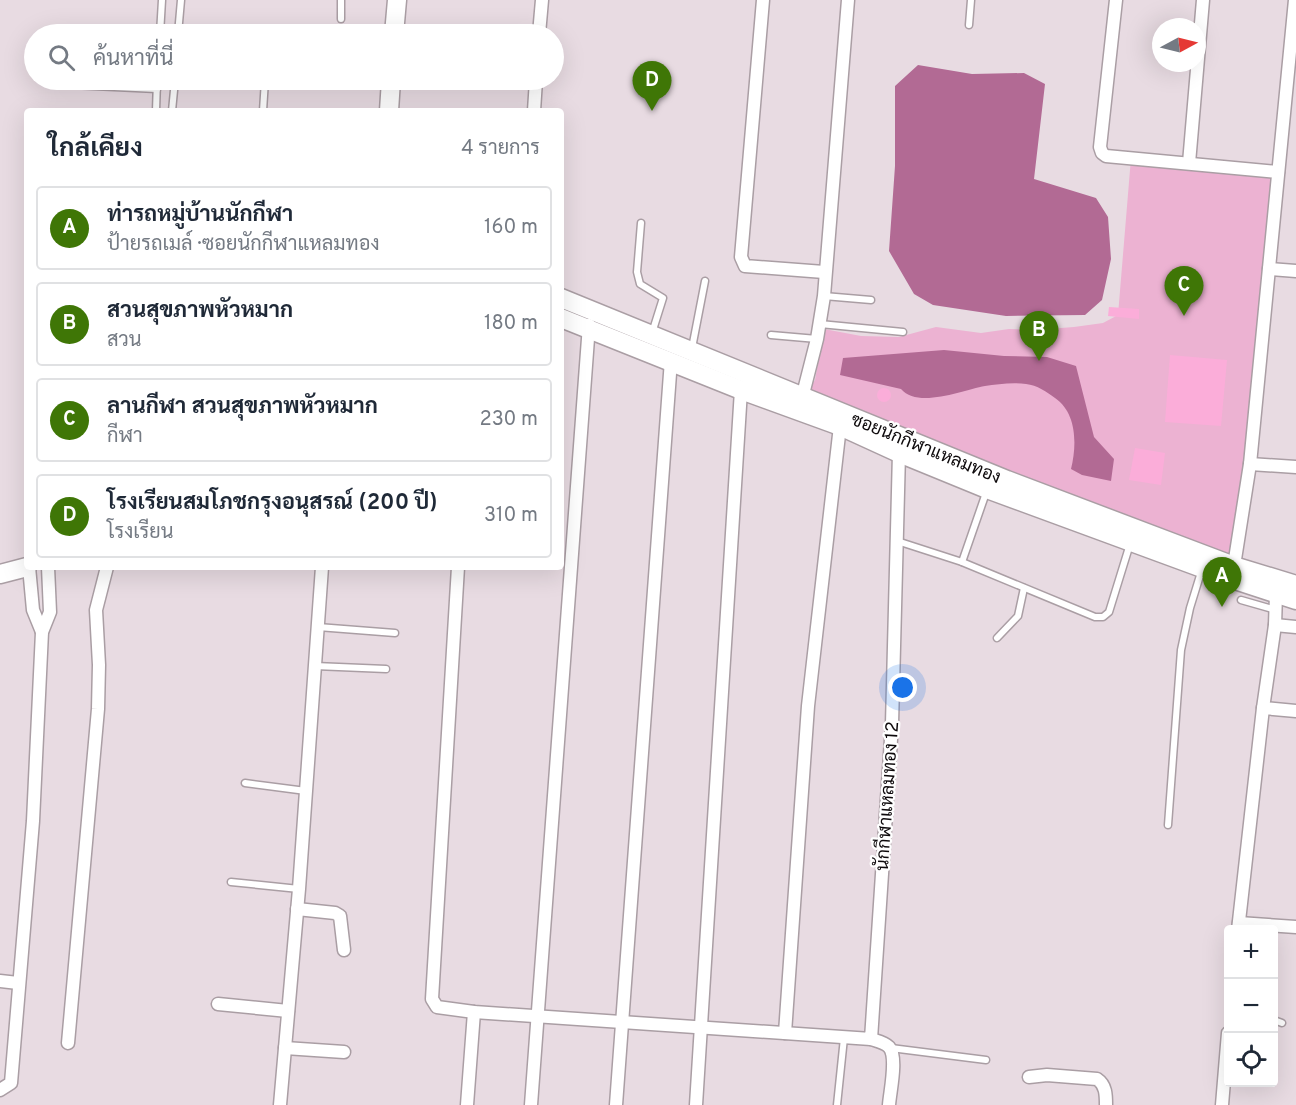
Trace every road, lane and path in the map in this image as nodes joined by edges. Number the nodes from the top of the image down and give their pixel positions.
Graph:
1 (162, 0) edge
2 (181, 0) edge
3 (342, 0) edge
4 (397, 0) edge
5 (542, 0) edge
6 (763, 0) edge
7 (848, 0) edge
8 (971, 0) edge
9 (1116, 0) edge
10 (1203, 0) edge
11 (1295, 0) edge
12 (341, 19) dead end
13 (161, 24) edge
14 (179, 24) edge
15 (395, 24) edge
16 (540, 24) edge
17 (969, 26) dead end
18 (157, 90) edge
19 (174, 90) edge
20 (264, 90) edge
21 (390, 90) edge
22 (535, 90) edge
23 (156, 108) edge
24 (172, 108) edge
25 (263, 108) edge
26 (389, 108) edge
27 (534, 108) edge
28 (1189, 163) junction
29 (1278, 172) junction
30 (641, 223) dead end
31 (1269, 268) junction
32 (1296, 271) edge
33 (824, 272) junction
34 (705, 281) dead end
35 (824, 296) junction
36 (564, 300) edge
37 (871, 300) dead end
38 (564, 318) edge
39 (590, 320) junction
40 (819, 324) junction
41 (903, 332) dead end
42 (771, 335) dead end
43 (650, 336) junction
44 (817, 339) junction
45 (691, 351) junction
46 (671, 360) junction
47 (741, 390) junction
48 (802, 398) junction
49 (840, 426) junction
50 (899, 453) junction
51 (1250, 464) junction
52 (1296, 467) edge
53 (987, 489) junction
54 (897, 541) junction
55 (1130, 542) junction
56 (962, 562) junction
57 (24, 568) edge
58 (1202, 568) junction
59 (28, 570) edge
60 (48, 570) edge
61 (105, 570) edge
62 (322, 570) edge
63 (458, 570) edge
64 (1233, 573) junction
65 (0, 574) edge
66 (1296, 585) edge
67 (1024, 588) junction
68 (1241, 600) dead end
69 (1296, 600) edge
70 (1276, 602) junction
71 (1275, 625) junction
72 (317, 627) junction
73 (1296, 627) edge
74 (42, 632) junction
75 (395, 633) dead end
76 (997, 638) dead end
77 (314, 666) junction
78 (386, 669) dead end
79 (1263, 708) junction
80 (1296, 711) edge
81 (245, 783) dead end
82 (307, 791) junction
83 (1168, 825) dead end
84 (231, 882) dead end
85 (299, 889) junction
86 (297, 909) junction
87 (1239, 925) edge
88 (1278, 927) edge
89 (1296, 927) edge
90 (344, 950) dead end
91 (0, 981) edge
92 (18, 983) junction
93 (218, 1004) dead end
94 (288, 1011) junction
95 (474, 1012) junction
96 (537, 1016) junction
97 (623, 1021) junction
98 (1278, 1022) edge
99 (1282, 1023) dead end
100 (702, 1029) junction
101 (785, 1033) junction
102 (844, 1037) junction
103 (871, 1039) junction
104 (68, 1043) dead end
105 (285, 1048) junction
106 (890, 1048) junction
107 (344, 1052) dead end
108 (986, 1060) dead end
109 (1029, 1077) dead end
110 (1224, 1081) edge
111 (0, 1090) edge
112 (280, 1105) edge
113 (467, 1105) edge
114 (531, 1105) edge
115 (616, 1105) edge
116 (696, 1105) edge
117 (837, 1105) edge
118 (889, 1105) edge
119 (1106, 1105) edge
120 (1222, 1105) edge

1 - 13 lane
2 - 14 lane
3 - 12 lane
4 - 15 street
5 - 16 street
6 - 33 street
7 - 33 street
8 - 17 lane
9 - 28 street
10 - 28 street
11 - 29 street
18 - 23 lane
19 - 24 lane
20 - 25 lane
21 - 26 street
22 - 27 street
28 - 29 street
29 - 31 street
30 - 43 lane
31 - 32 street
31 - 51 street
33 - 35 street
34 - 45 lane
35 - 37 lane
35 - 40 street
36 - 39 street, ซอยนักกีฬาแหลมทอง
38 - 39 street, ซอยนักกีฬาแหลมทอง
39 - 43 street, ซอยนักกีฬาแหลมทอง
39 - 46 street, ซอยนักกีฬาแหลมทอง
39 - 96 street
40 - 41 lane
40 - 44 street
42 - 44 lane
43 - 45 street, ซอยนักกีฬาแหลมทอง
44 - 48 street
45 - 48 street, ซอยนักกีฬาแหลมทอง
46 - 47 street, ซอยนักกีฬาแหลมทอง
46 - 97 street
47 - 49 street, ซอยนักกีฬาแหลมทอง
47 - 100 street
48 - 64 street, ซอยนักกีฬาแหลมทอง
49 - 50 street, ซอยนักกีฬาแหลมทอง
49 - 101 street
50 - 53 street, ซอยนักกีฬาแหลมทอง
50 - 54 street, นักกีฬาแหลมทอง 12
51 - 52 street
51 - 64 street
53 - 55 street, ซอยนักกีฬาแหลมทอง
53 - 56 lane
54 - 56 lane
54 - 103 street, นักกีฬาแหลมทอง 12
55 - 58 street, ซอยนักกีฬาแหลมทอง
55 - 67 lane
56 - 67 lane
57 - 65 street
58 - 64 street, ซอยนักกีฬาแหลมทอง
58 - 83 lane
59 - 74 street
60 - 74 street
61 - 104 street
62 - 72 street
63 - 95 street
64 - 66 street, ซอยนักกีฬาแหลมทอง
64 - 70 street, ซอยนักกีฬาแหลมทอง
67 - 76 lane
68 - 70 lane
69 - 70 street, ซอยนักกีฬาแหลมทอง
70 - 71 street
71 - 73 street
71 - 79 street
72 - 75 lane
72 - 77 street
74 - 92 street
77 - 78 lane
77 - 82 street
79 - 80 street
79 - 87 street
81 - 82 lane
82 - 85 street
84 - 85 lane
85 - 86 street
86 - 90 street
86 - 94 street
88 - 89 street
91 - 92 street
92 - 111 street
93 - 94 street
94 - 105 street
95 - 96 street
95 - 113 street
96 - 97 street
96 - 114 street
97 - 100 street
97 - 115 street
98 - 99 lane
100 - 101 street
100 - 116 street
101 - 102 street
102 - 103 street
102 - 117 lane
103 - 106 street
105 - 107 street
105 - 112 street
106 - 108 lane
106 - 118 street
109 - 119 street
110 - 120 street

